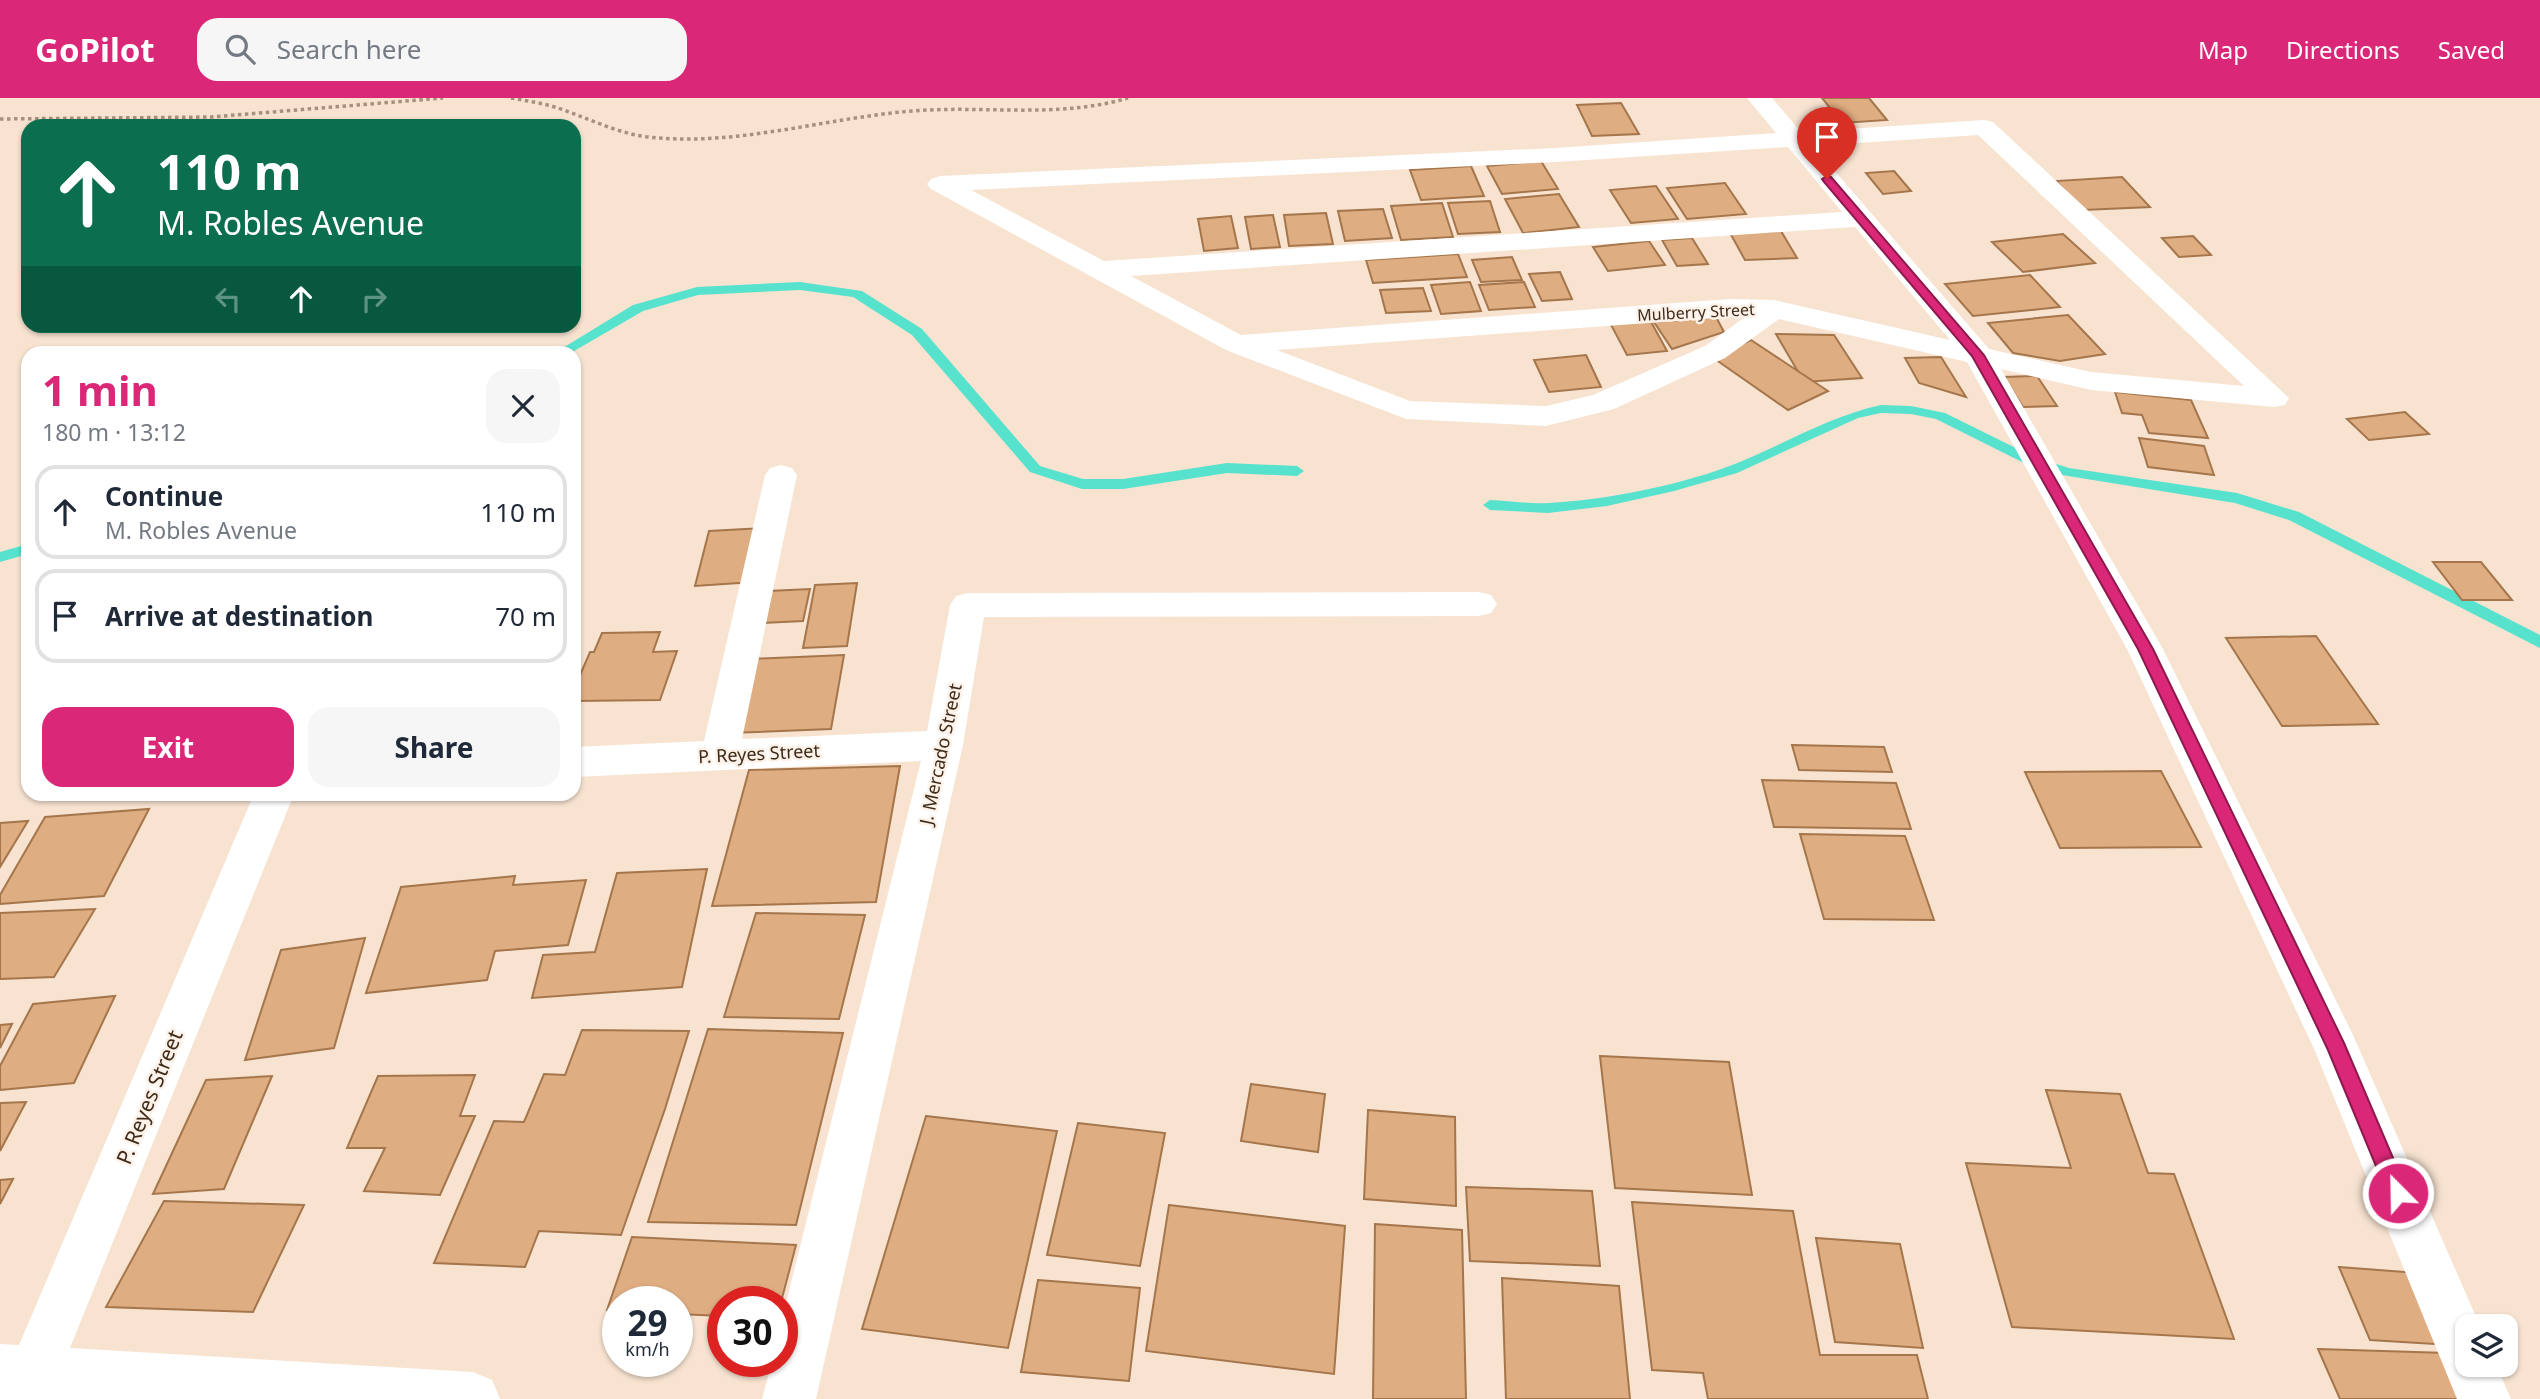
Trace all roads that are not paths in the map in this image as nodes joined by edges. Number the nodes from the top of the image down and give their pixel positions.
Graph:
1 (1759, 98) edge
2 (1793, 139) junction
3 (1862, 219) junction
4 (1100, 270) junction
5 (1774, 309) junction
6 (1237, 344) junction
7 (1978, 355) junction
8 (782, 475) dead end
9 (1479, 604) dead end
10 (944, 745) junction
11 (720, 754) junction
12 (581, 762) edge
13 (271, 801) edge
14 (2455, 1332) edge
15 (2474, 1377) edge
16 (19, 1380) edge
17 (473, 1399) edge
18 (789, 1399) edge
19 (2483, 1399) edge

1 - 2 street
2 - 3 street
2 - 4 street
2 - 7 street, Mulberry Street
3 - 4 street
3 - 7 street
4 - 6 street
5 - 6 street, Mulberry Street
5 - 6 street
5 - 7 street, Mulberry Street
7 - 14 street
8 - 11 street
9 - 10 street, J. Mercado Street
10 - 11 street, P. Reyes Street
10 - 18 street, J. Mercado Street
11 - 12 street, P. Reyes Street
13 - 16 street, P. Reyes Street
15 - 19 street
16 - 17 street

